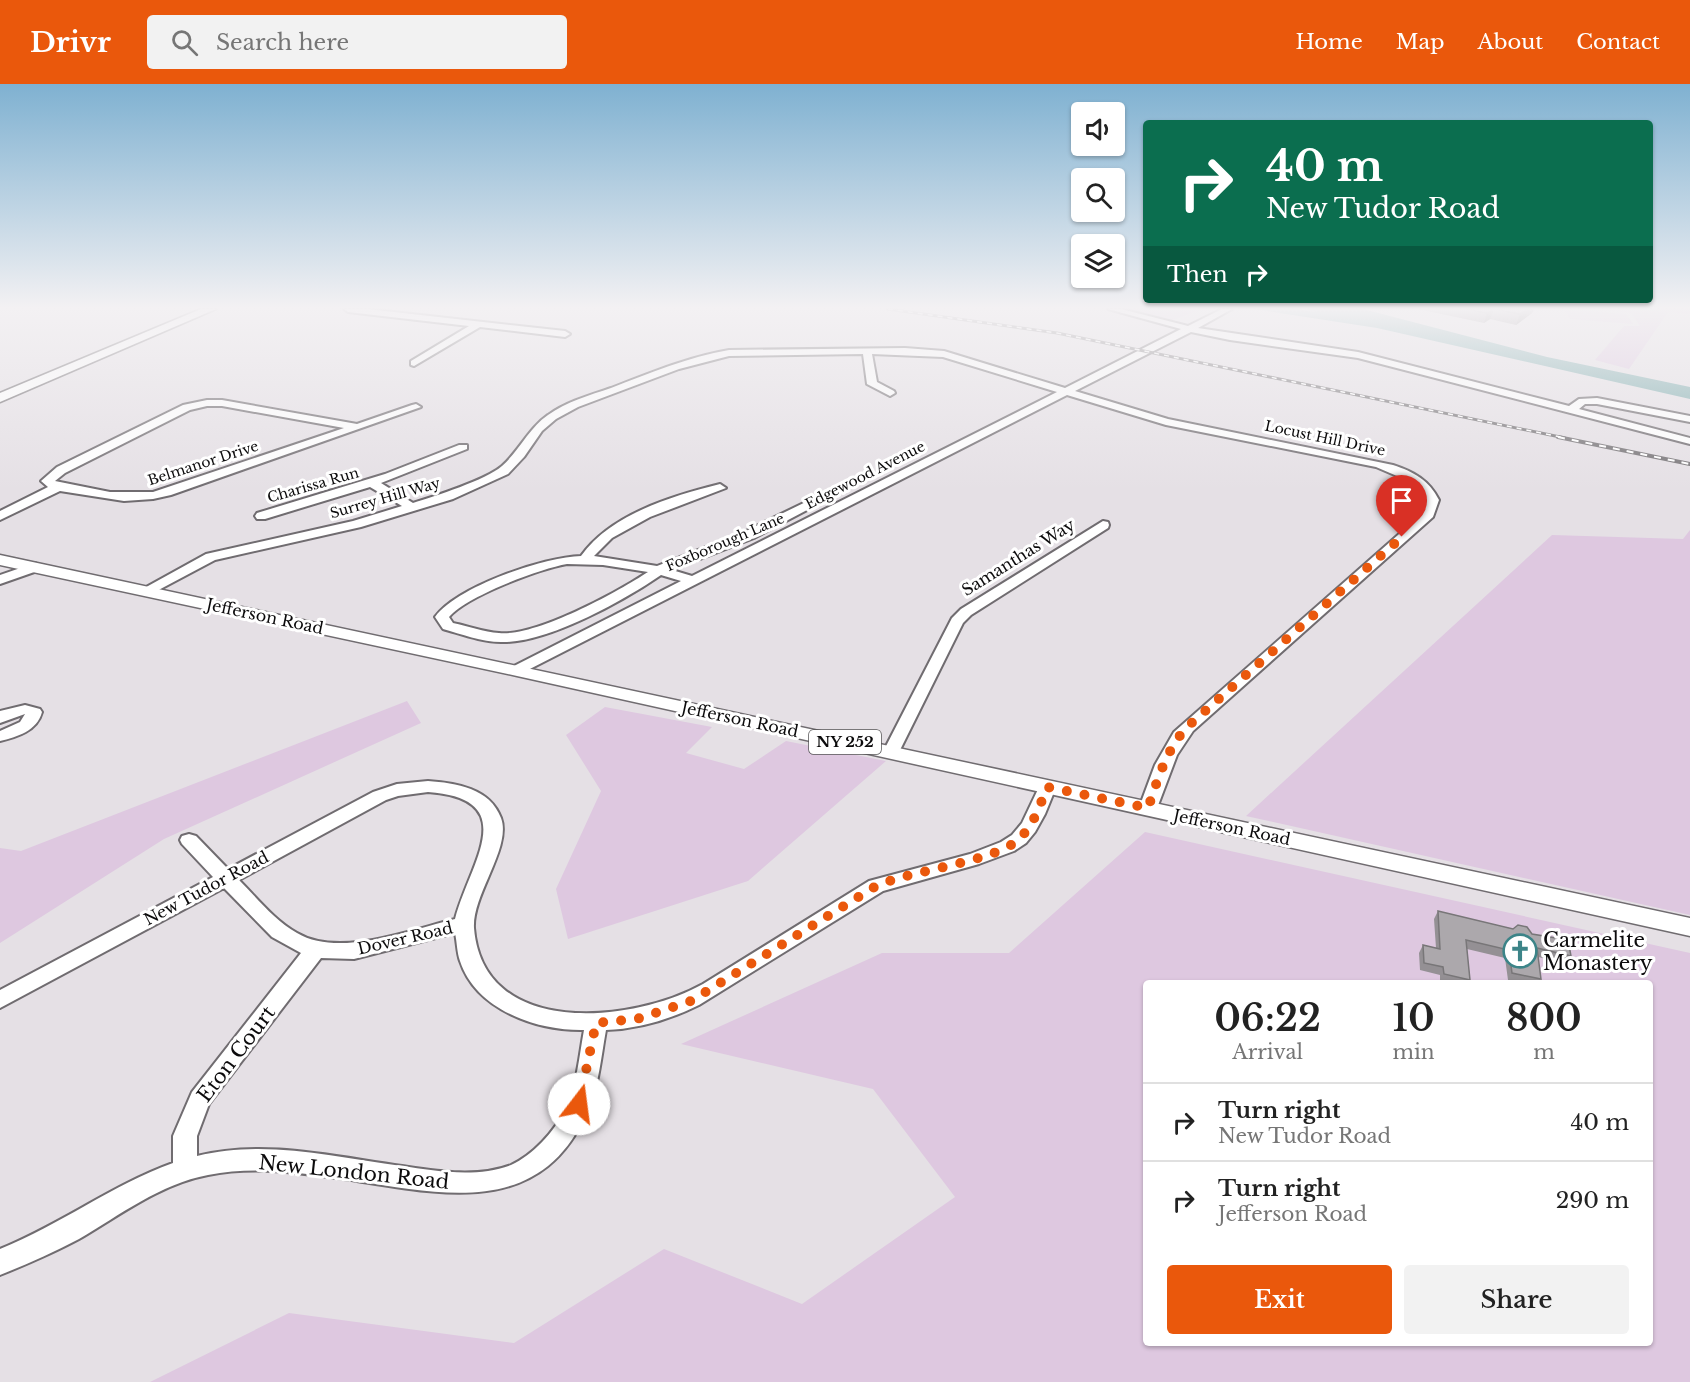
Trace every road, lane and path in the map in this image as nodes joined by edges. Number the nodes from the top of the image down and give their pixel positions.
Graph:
1 (65, 370) edge
2 (669, 370) edge
3 (870, 370) edge
4 (995, 370) edge
5 (1105, 370) edge
6 (1414, 370) edge
7 (1064, 391) junction
8 (890, 393) dead end
9 (2, 396) edge
10 (416, 407) dead end
11 (1572, 409) junction
12 (1690, 419) edge
13 (357, 427) junction
14 (1690, 441) edge
15 (463, 447) dead end
16 (372, 483) junction
17 (58, 487) junction
18 (720, 488) dead end
19 (820, 500) dead end
20 (413, 508) junction
21 (0, 516) edge
22 (261, 516) dead end
23 (1103, 525) dead end
24 (585, 559) junction
25 (0, 560) edge
26 (35, 567) junction
27 (660, 570) junction
28 (0, 580) edge
29 (691, 580) junction
30 (146, 591) junction
31 (517, 670) junction
32 (0, 718) edge
33 (0, 736) edge
34 (891, 752) junction
35 (415, 787) joint
36 (1047, 787) junction
37 (1148, 808) junction
38 (189, 840) dead end
39 (225, 878) junction
40 (463, 924) junction
41 (1690, 927) edge
42 (315, 950) junction
43 (0, 1000) edge
44 (596, 1023) junction
45 (185, 1169) junction
46 (0, 1262) edge

1 - 9 main road
2 - 20 street, Surrey Hill Way
3 - 8 street
4 - 7 street, Surrey Hill Way
5 - 7 street, Edgewood Avenue
6 - 11 street
7 - 29 street, Edgewood Avenue
7 - 37 street, Locust Hill Drive
10 - 13 street, Belmanor Drive
11 - 12 street
11 - 14 street
13 - 17 street, Belmanor Drive
13 - 17 street
15 - 16 street, Charissa Run
16 - 20 street, Charissa Run
16 - 22 street, Charissa Run
17 - 21 street
18 - 24 street
19 - 27 street, Foxborough Lane
20 - 30 street, Surrey Hill Way
23 - 34 street, Samanthas Way
24 - 27 street
24 - 27 street
25 - 26 main road, Jefferson Road / NY 252
26 - 28 street
26 - 30 main road, Jefferson Road / NY 252
27 - 29 street, Foxborough Lane
29 - 31 street, Edgewood Avenue
30 - 31 main road, Jefferson Road / NY 252
31 - 34 main road, Jefferson Road / NY 252
32 - 33 street
34 - 36 main road, Jefferson Road / NY 252
35 - 39 street, New Tudor Road
35 - 40 street, Dover Road
36 - 37 main road, Jefferson Road / NY 252
36 - 44 street
37 - 41 main road, Jefferson Road / NY 252
38 - 39 street, Dover Road
39 - 42 street, Dover Road
39 - 43 street, New Tudor Road
40 - 42 street, Dover Road
40 - 44 street
42 - 45 street, Eton Court
44 - 45 street, New London Road
45 - 46 street, New London Road

